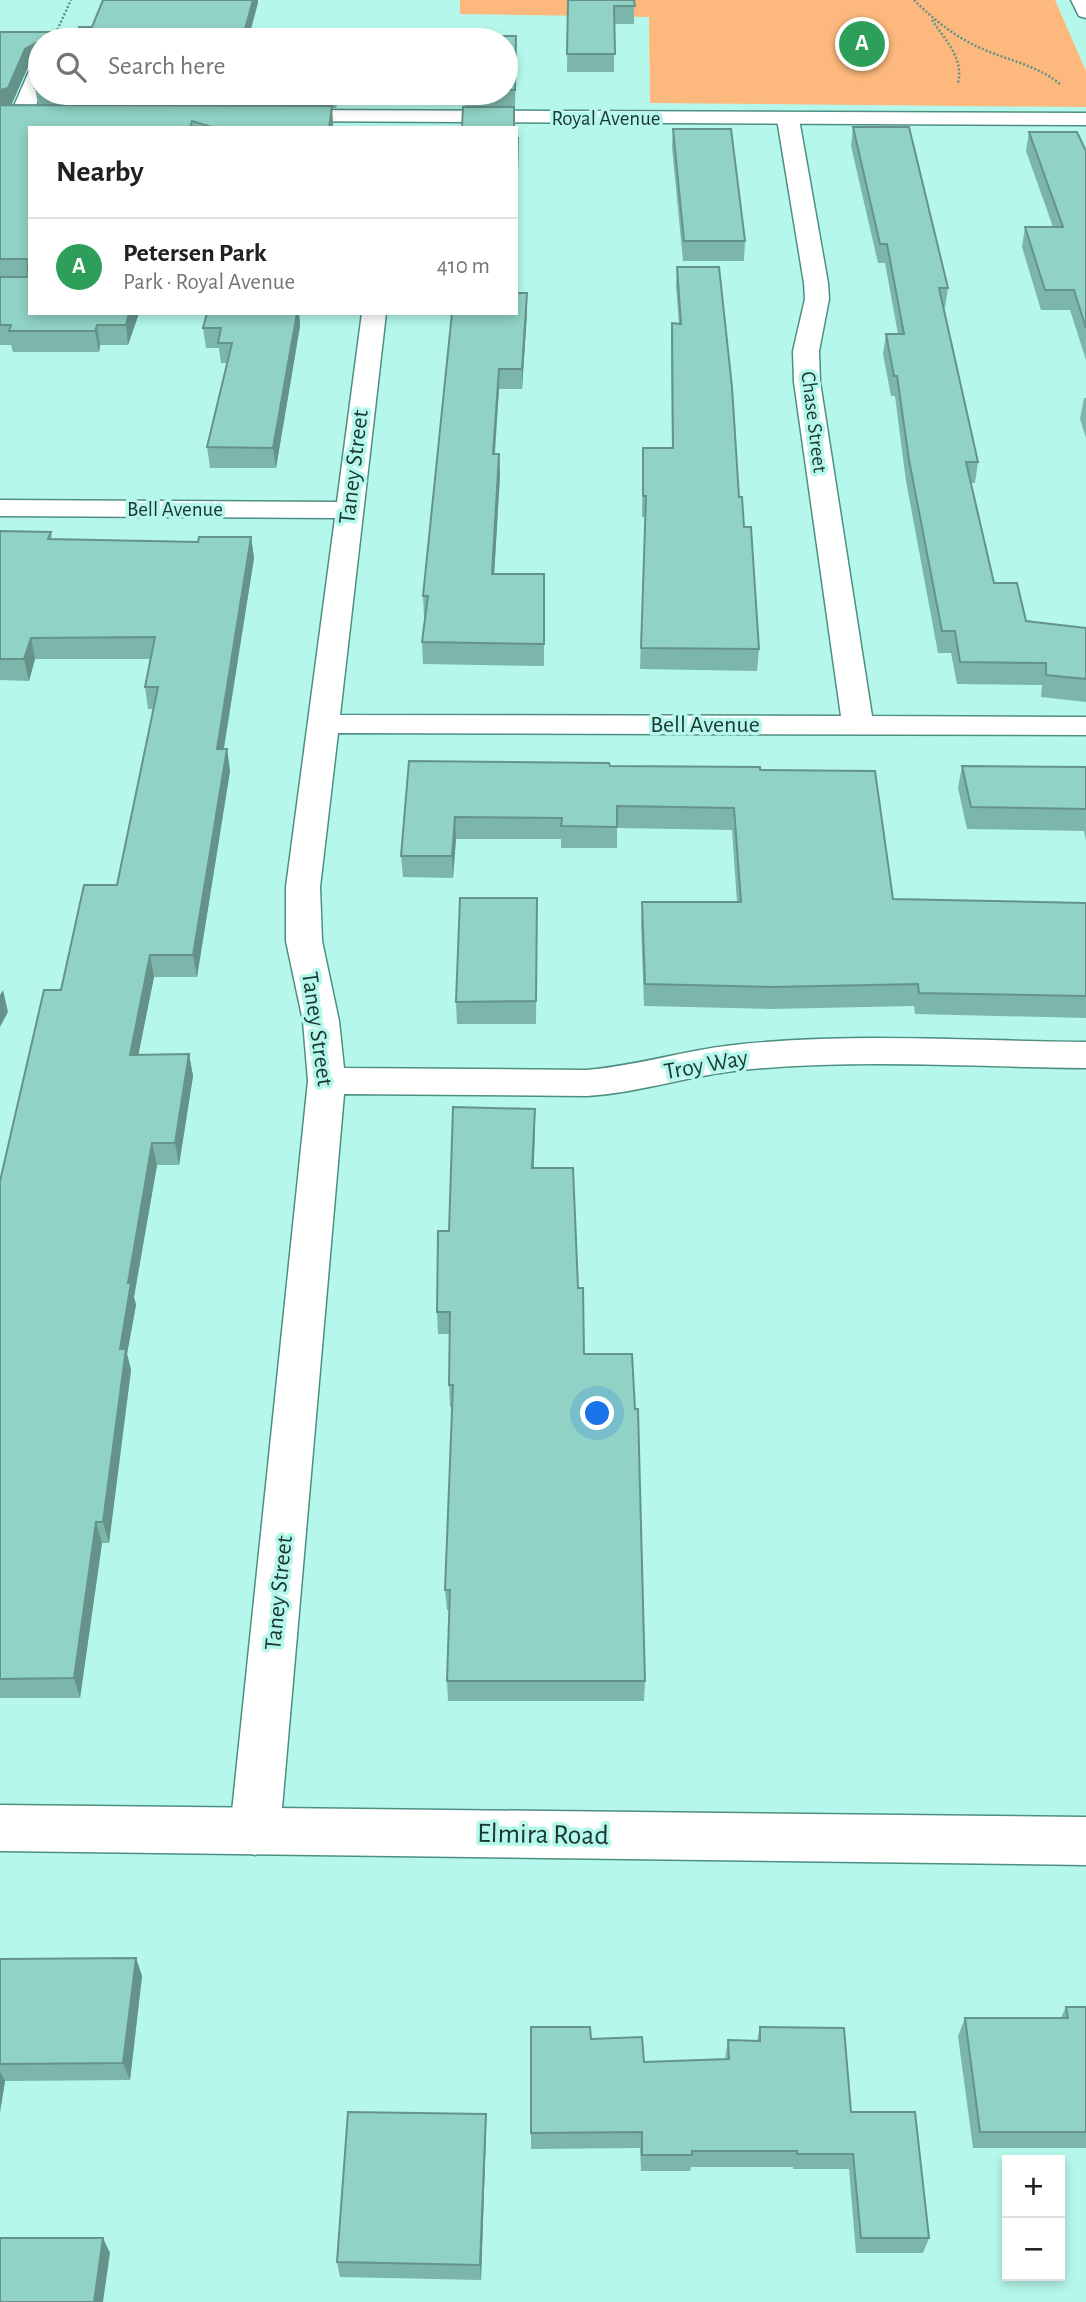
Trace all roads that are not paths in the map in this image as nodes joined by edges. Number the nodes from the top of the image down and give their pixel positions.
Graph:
1 (1081, 0) edge
2 (1086, 12) edge
3 (28, 87) edge
4 (10, 115) edge
5 (48, 115) edge
6 (262, 116) edge
7 (788, 119) junction
8 (1083, 119) edge
9 (396, 122) edge
10 (374, 315) edge
11 (0, 508) edge
12 (349, 510) junction
13 (324, 724) junction
14 (858, 725) junction
15 (1086, 726) edge
16 (1086, 1055) edge
17 (327, 1081) junction
18 (0, 1828) edge
19 (255, 1831) junction
20 (1086, 1841) edge

1 - 2 street
3 - 4 street
4 - 5 street
6 - 9 street, Royal Avenue
7 - 8 street, Royal Avenue
7 - 9 street, Royal Avenue
7 - 14 street, Chase Street
10 - 12 street, Taney Street
11 - 12 street, Bell Avenue
12 - 13 street, Taney Street
13 - 14 street, Bell Avenue
13 - 17 street, Taney Street
14 - 15 street, Bell Avenue
16 - 17 street, Troy Way
17 - 19 street, Taney Street
18 - 19 street, Elmira Road
19 - 20 street, Elmira Road

